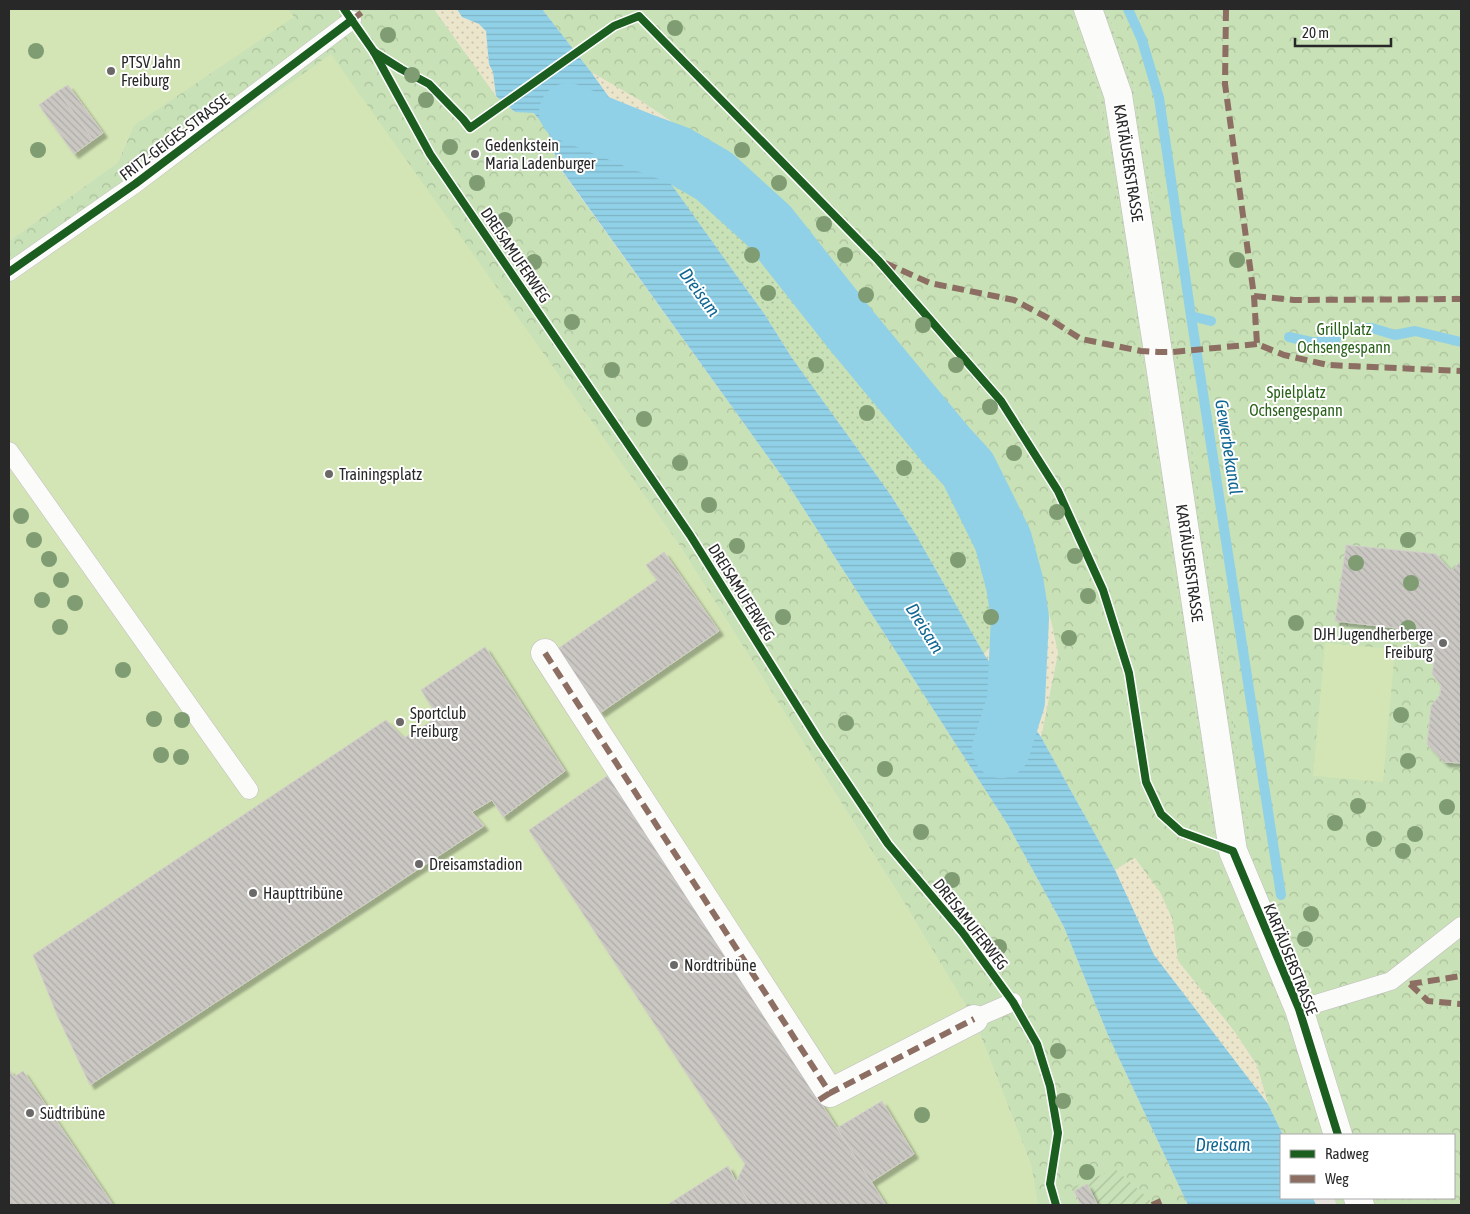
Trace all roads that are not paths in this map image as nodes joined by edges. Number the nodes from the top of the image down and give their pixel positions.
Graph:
1 (1088, 9) edge
2 (352, 20) dead end
3 (9, 272) edge
4 (9, 451) edge
5 (545, 653) dead end
6 (249, 790) dead end
7 (1461, 926) edge
8 (1391, 981) junction
9 (1410, 984) dead end
10 (1013, 1002) dead end
11 (1298, 1009) junction
12 (974, 1019) joint
13 (1338, 1134) edge

1 - 11 street, KARTÄUSERSTRASSE
2 - 3 lane, FRITZ-GEIGES-STRASSE
4 - 6 lane
5 - 12 street
7 - 8 lane
8 - 9 lane
8 - 11 lane
10 - 12 lane
11 - 13 street, KARTÄUSERSTRASSE

